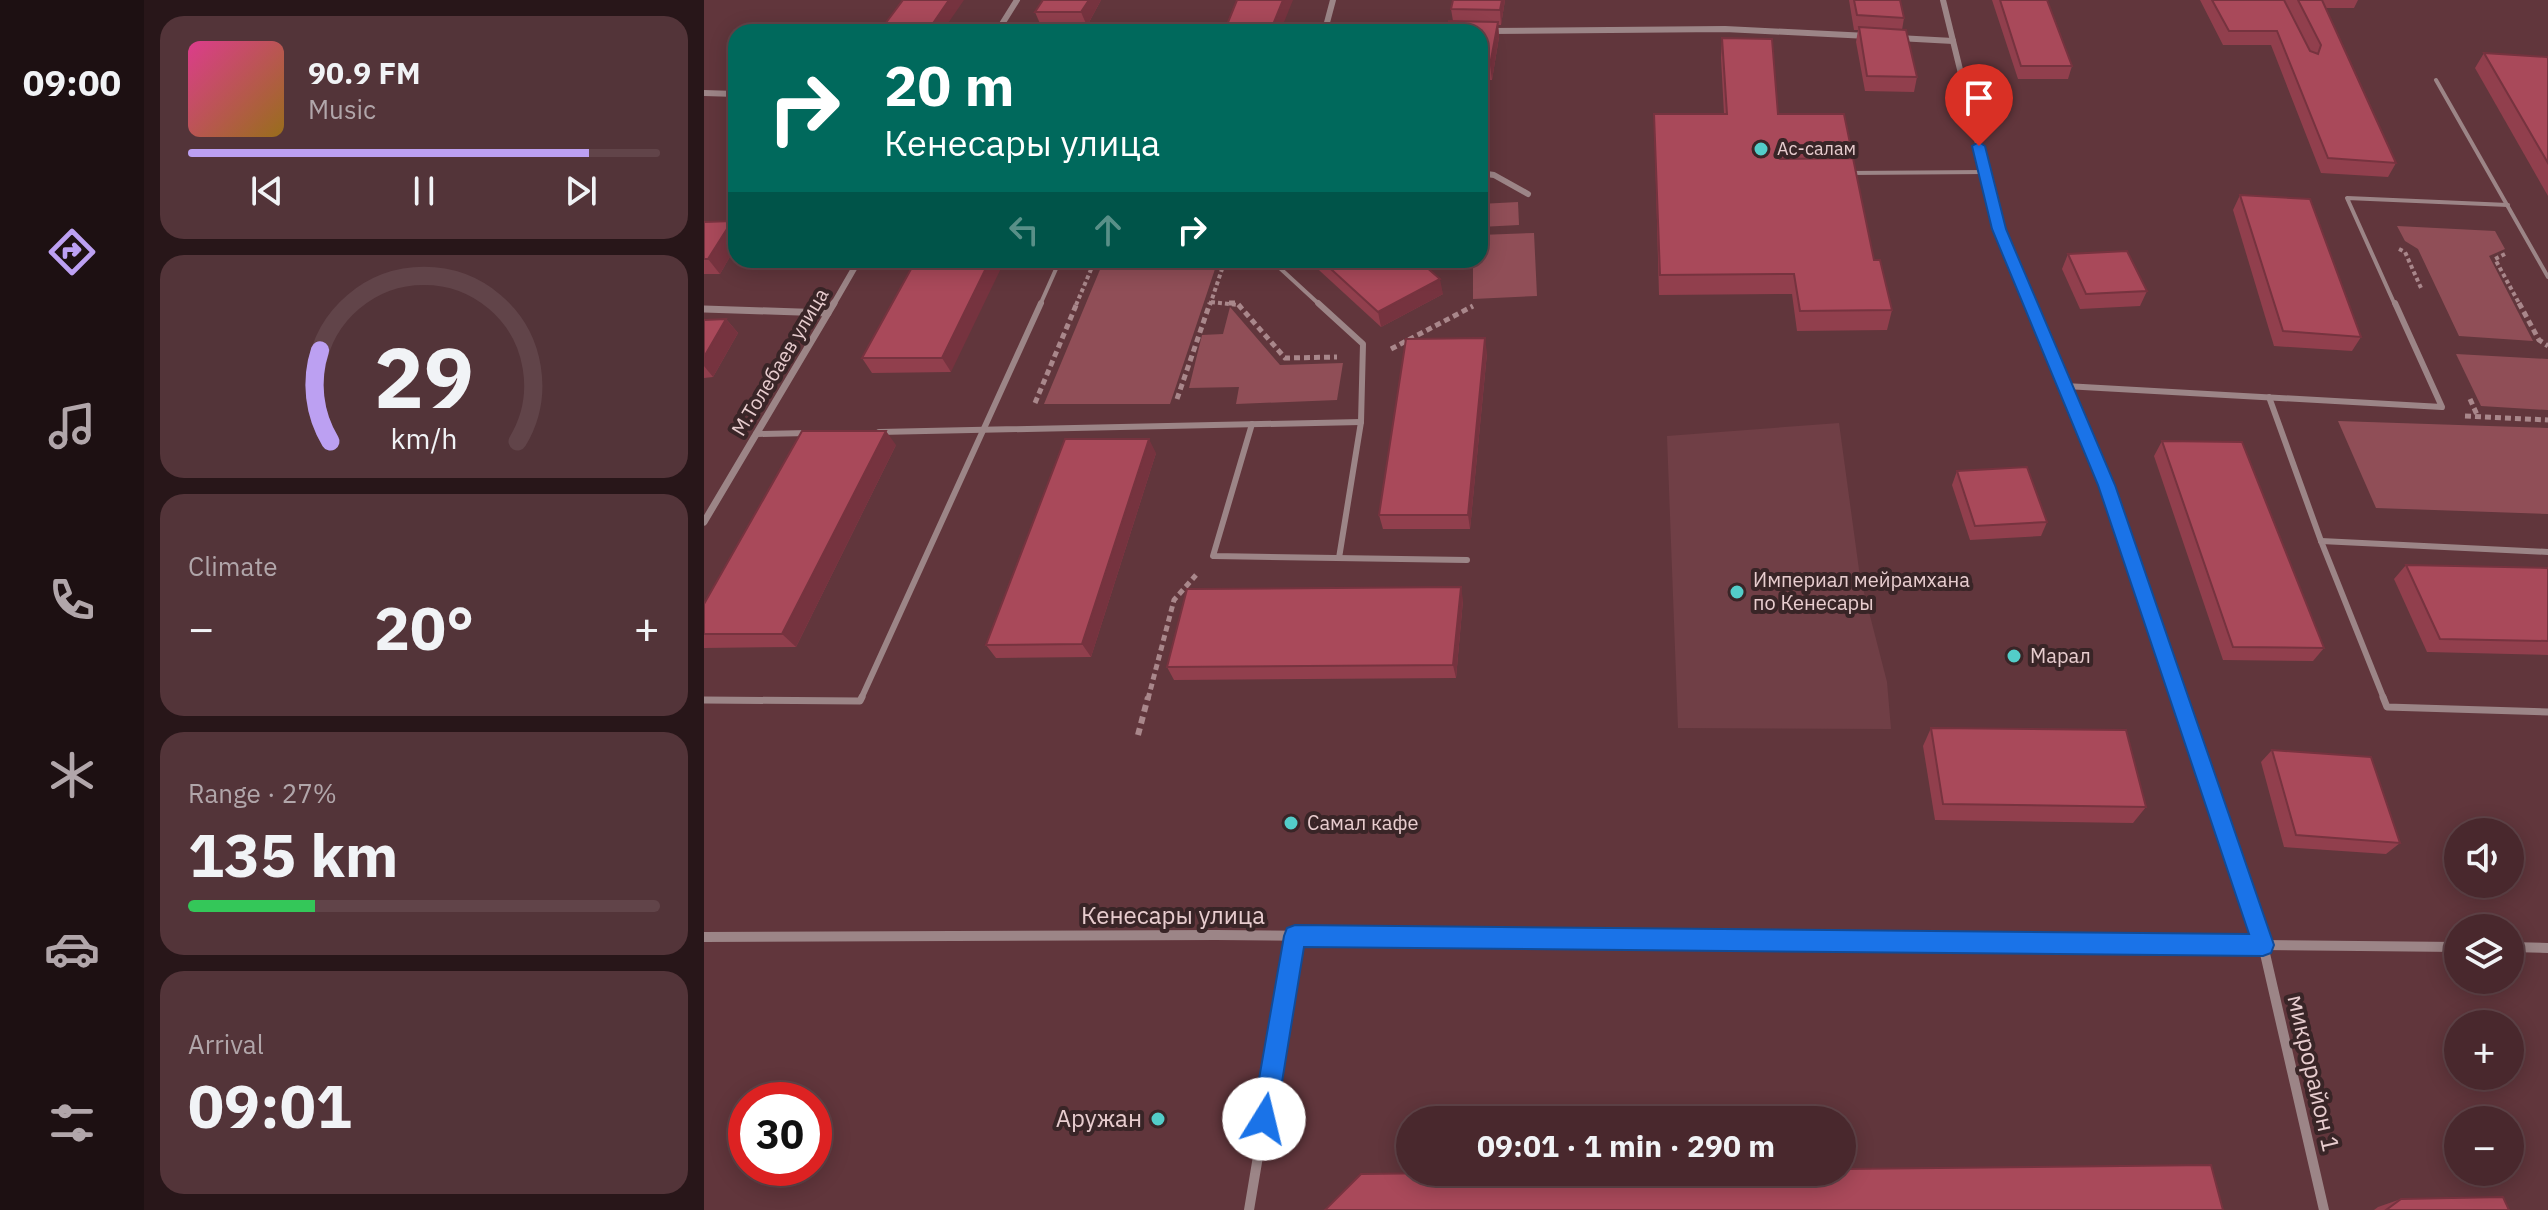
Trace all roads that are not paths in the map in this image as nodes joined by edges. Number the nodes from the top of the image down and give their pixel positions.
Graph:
1 (1017, 0) edge
2 (1333, 0) edge
3 (1943, 0) edge
4 (1002, 24) edge
5 (1327, 24) edge
6 (1488, 30) edge
7 (1877, 37) edge
8 (1892, 38) edge
9 (1953, 41) junction
10 (2436, 80) dead end
11 (704, 93) edge
12 (728, 94) edge
13 (1985, 172) junction
14 (1842, 173) edge
15 (1488, 174) edge
16 (1528, 194) dead end
17 (2508, 205) junction
18 (854, 268) edge
19 (1056, 268) edge
20 (1280, 268) edge
21 (2548, 277) edge
22 (704, 309) edge
23 (828, 313) junction
24 (2065, 386) junction
25 (2269, 397) junction
26 (1361, 422) junction
27 (1252, 424) junction
28 (983, 429) junction
29 (877, 432) edge
30 (816, 433) edge
31 (756, 434) junction
32 (704, 522) edge
33 (2321, 541) junction
34 (2548, 552) edge
35 (1339, 558) junction
36 (1467, 560) dead end
37 (704, 700) edge
38 (2548, 712) edge
39 (1295, 936) junction
40 (704, 937) edge
41 (2263, 945) junction
42 (2444, 947) edge
43 (2524, 947) edge
44 (2548, 948) edge
45 (1249, 1210) edge
46 (2324, 1210) edge

1 - 4 street
2 - 5 street
3 - 9 street, микрорайон 1
6 - 7 street
8 - 9 street
9 - 13 street, микрорайон 1
10 - 17 lane
11 - 12 street
13 - 14 lane
13 - 24 street, микрорайон 1
15 - 16 street
17 - 21 lane
17 - 25 lane
18 - 23 street, М.Толебаев улица
19 - 28 lane
20 - 26 lane
22 - 23 street
23 - 31 street, М.Толебаев улица
24 - 25 lane
24 - 41 street, микрорайон 1
25 - 33 lane
26 - 27 lane
26 - 35 lane
27 - 28 lane
27 - 35 lane
28 - 29 lane
28 - 37 lane
30 - 31 lane
31 - 32 street, М.Толебаев улица
33 - 34 lane
33 - 38 lane
35 - 36 lane
39 - 40 street, Кенесары улица
39 - 41 street, Кенесары улица
39 - 45 street
41 - 42 street, Кенесары улица
41 - 46 street, микрорайон 1
43 - 44 street

